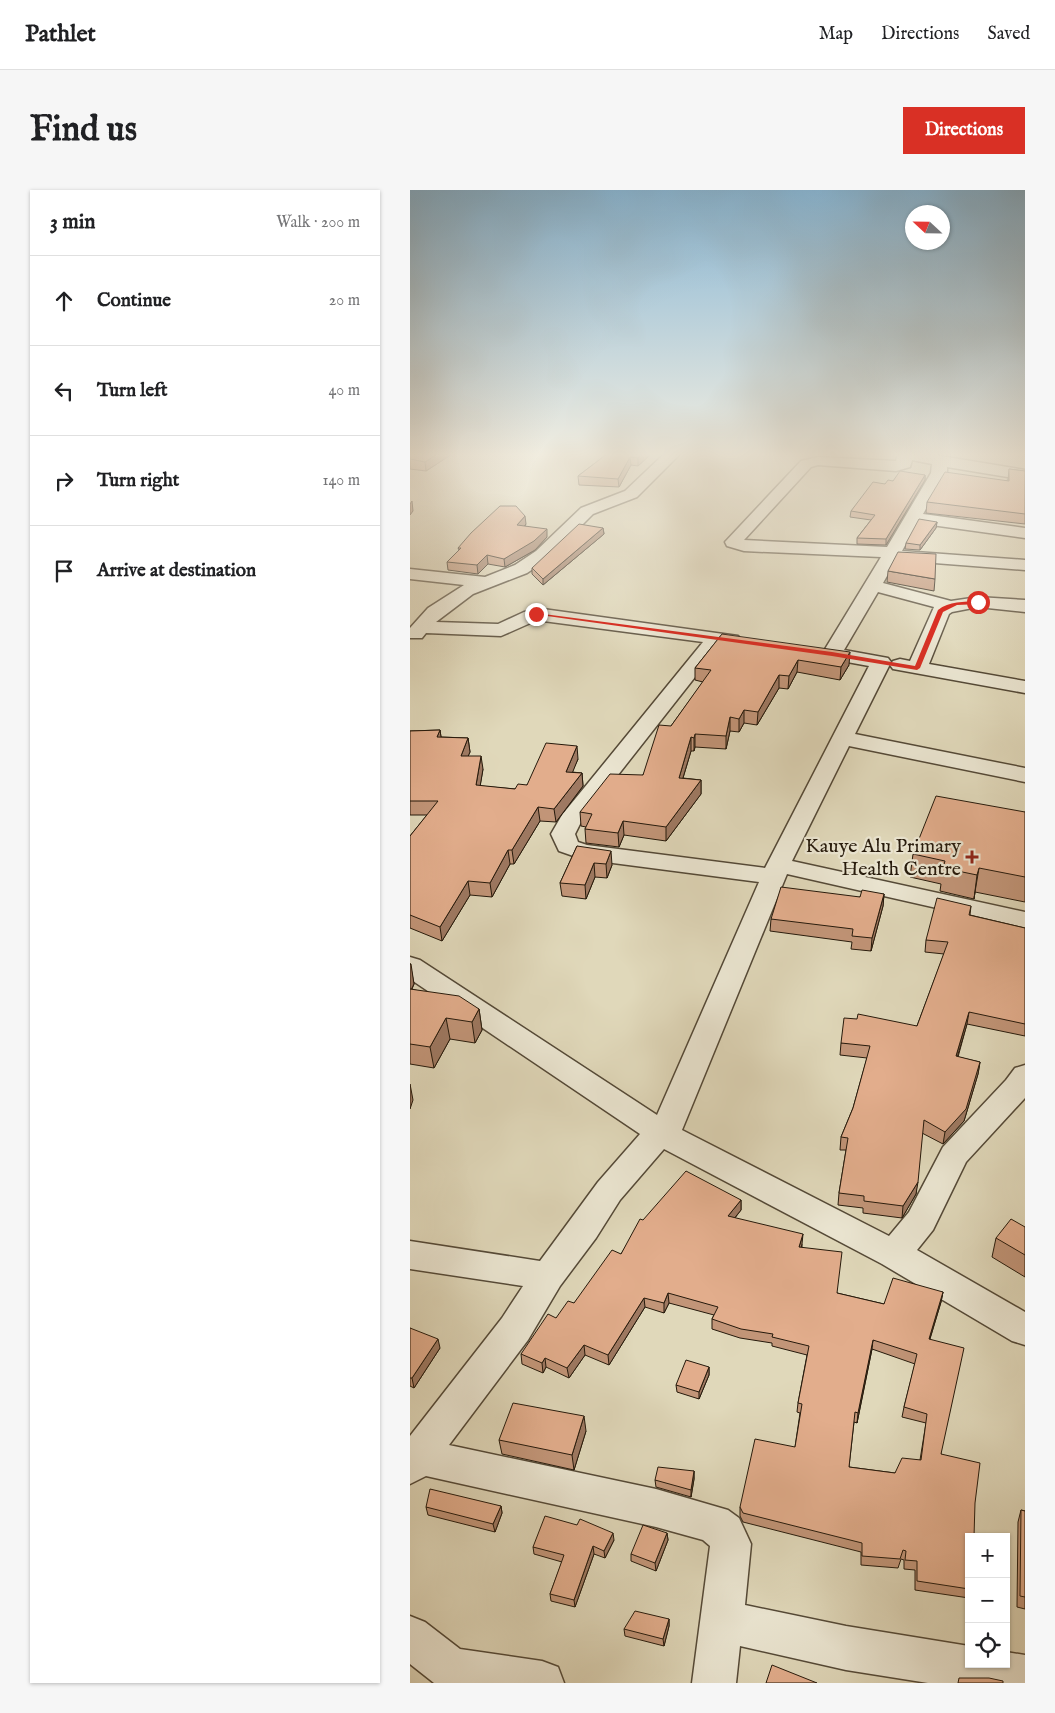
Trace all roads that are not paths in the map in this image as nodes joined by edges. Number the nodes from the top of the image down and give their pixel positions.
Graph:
1 (574, 524) edge
2 (750, 524) edge
3 (909, 524) edge
4 (955, 524) edge
5 (1025, 533) edge
6 (891, 553) junction
7 (1025, 566) edge
8 (410, 574) edge
9 (488, 582) junction
10 (872, 585) junction
11 (950, 606) junction
12 (1025, 606) edge
13 (416, 633) edge
14 (716, 638) junction
15 (745, 642) edge
16 (881, 662) junction
17 (917, 668) junction
18 (1025, 687) edge
19 (842, 738) junction
20 (1025, 775) edge
21 (776, 871) junction
22 (1025, 920) edge
23 (410, 966) edge
24 (1025, 1075) edge
25 (664, 1135) junction
26 (894, 1254) junction
27 (410, 1255) edge
28 (548, 1276) junction
29 (1025, 1330) edge
30 (414, 1461) edge
31 (722, 1621) junction
32 (410, 1637) edge
33 (455, 1676) edge
34 (1025, 1677) edge
35 (542, 1683) edge
36 (714, 1683) edge

1 - 9 street
2 - 6 street
3 - 6 street
4 - 5 street
6 - 7 street
6 - 10 street
8 - 9 street
9 - 13 street
10 - 11 street
10 - 16 street
11 - 12 street
11 - 17 street
13 - 14 street
14 - 15 street
14 - 21 street
16 - 17 street
16 - 19 street
17 - 18 street
19 - 20 street
19 - 21 street
21 - 22 street
21 - 25 street
23 - 25 street
24 - 26 street
25 - 26 street
25 - 28 street
26 - 29 street
27 - 28 street
28 - 30 street
30 - 31 street
31 - 34 street
31 - 36 street
32 - 33 street
33 - 35 street

